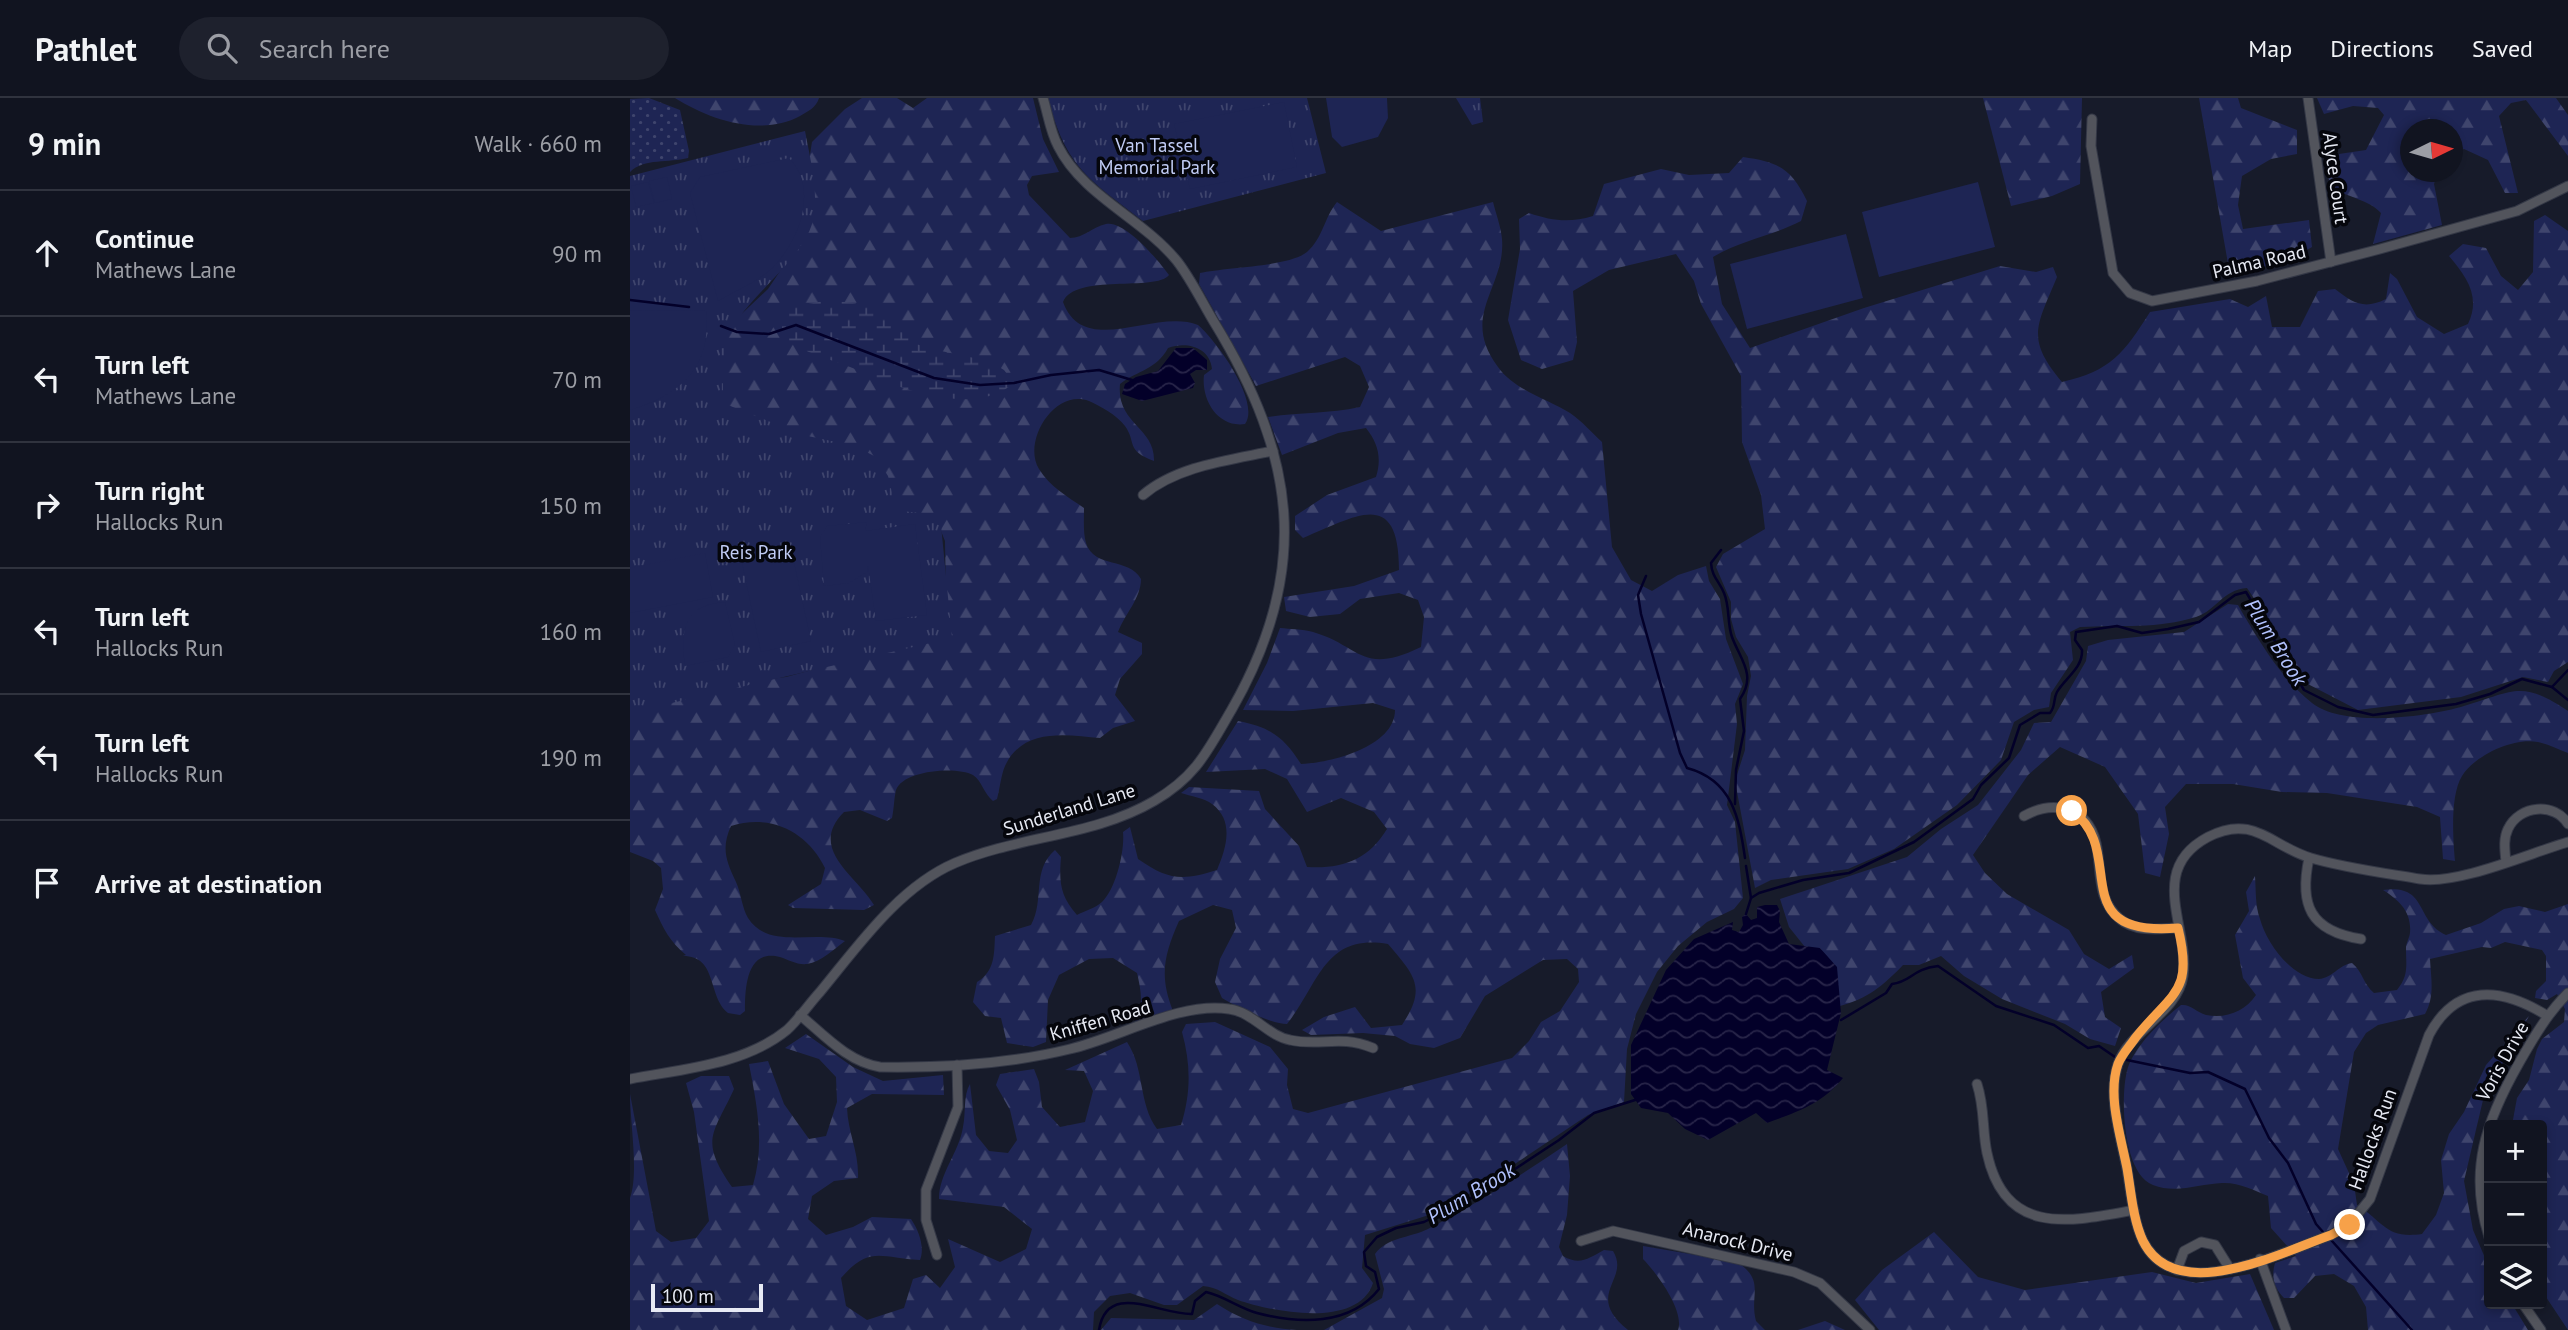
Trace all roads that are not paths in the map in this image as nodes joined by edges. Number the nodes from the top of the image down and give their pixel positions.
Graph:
1 (1043, 98) edge
2 (2308, 98) edge
3 (2092, 119) dead end
4 (2568, 186) edge
5 (2331, 262) junction
6 (1273, 451) junction
7 (1143, 495) dead end
8 (2024, 816) dead end
9 (2568, 824) edge
10 (2568, 842) edge
11 (2309, 858) junction
12 (2507, 862) junction
13 (2178, 928) junction
14 (2361, 939) dead end
15 (2568, 993) edge
16 (800, 1015) junction
17 (2546, 1015) junction
18 (1373, 1048) dead end
19 (957, 1065) junction
20 (630, 1079) edge
21 (1977, 1084) dead end
22 (2134, 1210) junction
23 (2484, 1216) edge
24 (1581, 1241) dead end
25 (937, 1255) dead end
26 (2260, 1259) junction
27 (2230, 1269) junction
28 (2177, 1270) junction
29 (2526, 1309) edge
30 (1870, 1330) edge
31 (2286, 1330) edge
32 (2541, 1330) edge

1 - 6 street, Sunderland Lane
2 - 5 street, Alyce Court
3 - 5 street, Palma Road
4 - 5 street, Palma Road
6 - 7 street
6 - 16 street, Sunderland Lane
8 - 13 street
9 - 12 street
10 - 12 street, Hallocks Run
11 - 12 street, Hallocks Run
11 - 13 street, Hallocks Run
11 - 14 street
13 - 22 street, Hallocks Run
15 - 17 street, Voris Drive
16 - 19 street, Kniffen Road
16 - 20 street, Sunderland Lane
17 - 23 street, Voris Drive
17 - 26 street, Hallocks Run
18 - 19 street, Kniffen Road
19 - 25 street
21 - 22 street
22 - 28 street, Hallocks Run
24 - 30 street, Anarock Drive
26 - 27 street, Hallocks Run
26 - 31 street
27 - 28 street, Hallocks Run
27 - 28 street
29 - 32 street

